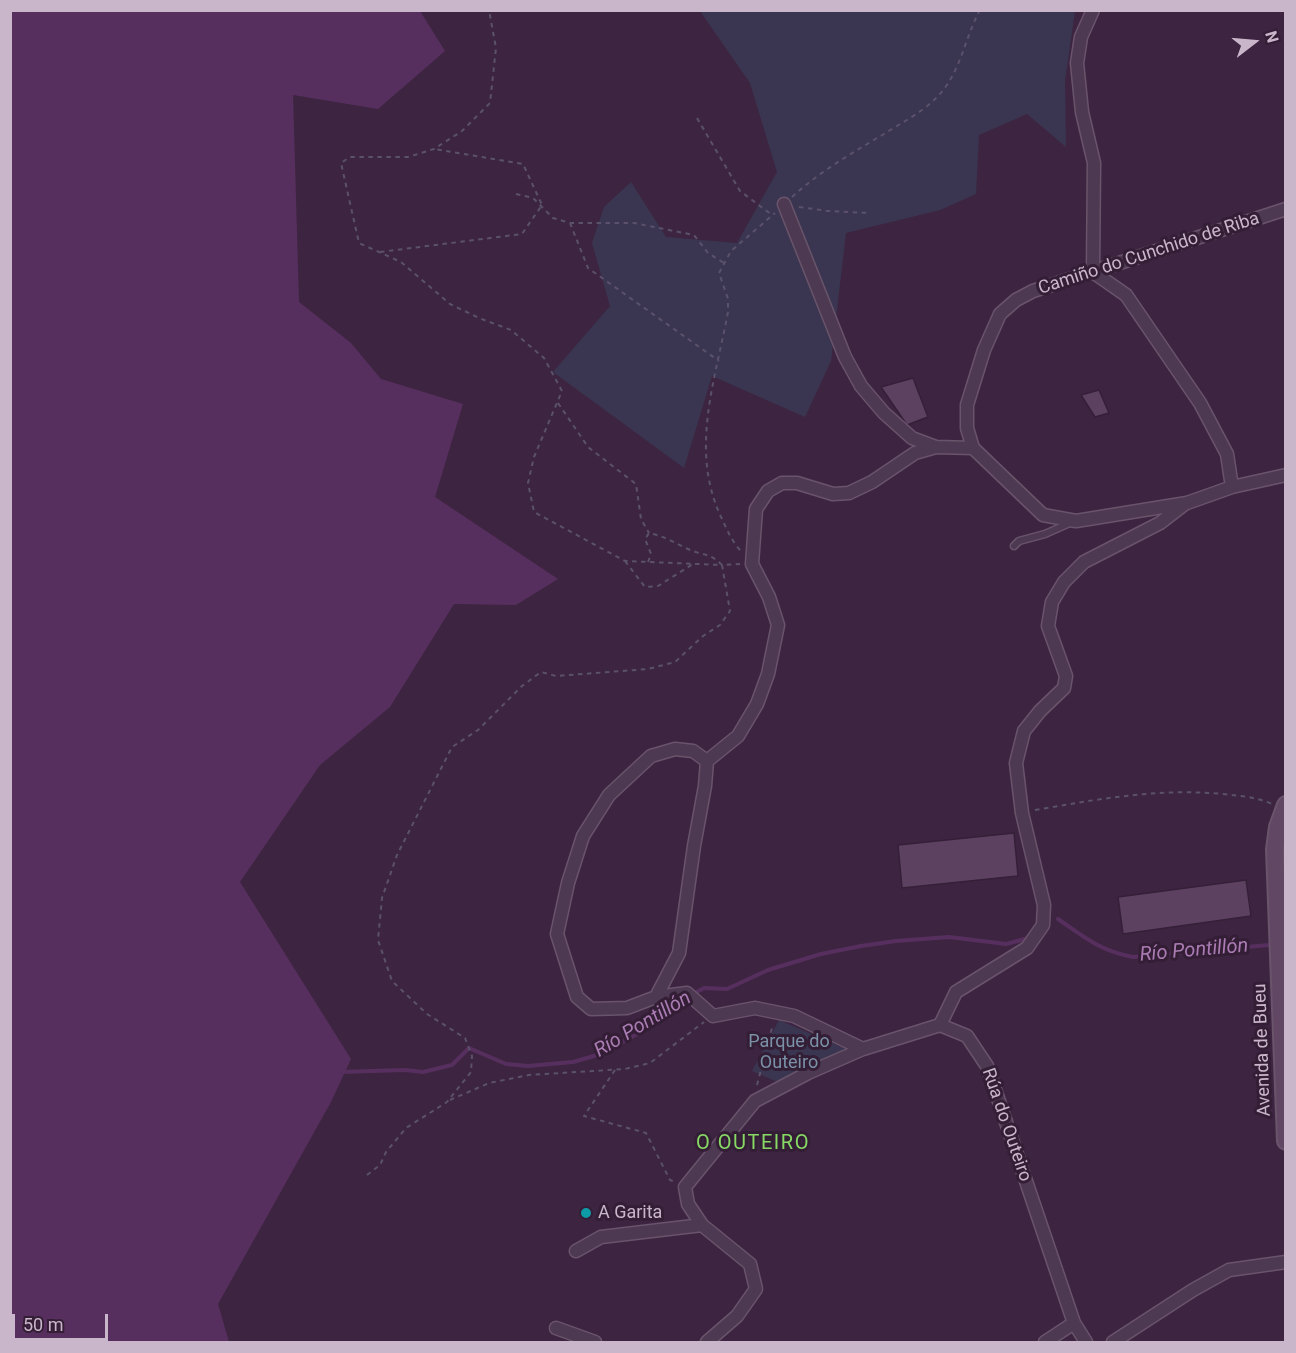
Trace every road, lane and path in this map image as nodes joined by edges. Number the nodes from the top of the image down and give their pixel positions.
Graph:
1 (489, 10) edge
2 (980, 10) edge
3 (1093, 10) edge
4 (697, 118) dead end
5 (434, 149) junction
6 (516, 194) dead end
7 (784, 204) junction
8 (542, 205) junction
9 (1286, 209) edge
10 (869, 213) dead end
11 (772, 215) junction
12 (570, 223) junction
13 (380, 252) junction
14 (724, 263) junction
15 (1093, 273) junction
16 (719, 361) junction
17 (558, 402) junction
18 (936, 447) junction
19 (973, 448) junction
20 (1286, 475) edge
21 (1232, 487) junction
22 (1187, 502) junction
23 (1076, 520) junction
24 (649, 532) junction
25 (1014, 546) dead end
26 (625, 561) junction
27 (648, 562) junction
28 (693, 564) junction
29 (752, 564) junction
30 (722, 565) junction
31 (707, 761) junction
32 (1284, 807) edge
33 (1022, 813) junction
34 (656, 997) junction
35 (776, 1012) junction
36 (713, 1016) junction
37 (940, 1025) junction
38 (1284, 1036) edge
39 (863, 1050) junction
40 (615, 1070) junction
41 (755, 1101) junction
42 (447, 1102) junction
43 (1286, 1141) edge
44 (367, 1175) dead end
45 (685, 1187) junction
46 (702, 1225) junction
47 (576, 1251) dead end
48 (1286, 1262) edge
49 (1074, 1323) junction
50 (556, 1328) dead end
51 (595, 1342) edge
52 (708, 1342) edge
53 (1045, 1342) edge
54 (1086, 1342) edge
55 (1113, 1342) edge

1 - 5 path
2 - 7 path
3 - 15 street
4 - 11 path
5 - 8 path
5 - 13 path
6 - 8 path
7 - 10 path
7 - 11 path
7 - 18 street
8 - 12 path
8 - 13 path
9 - 15 street, Camiño do Cunchido de Riba
11 - 14 path
12 - 14 path
12 - 16 path
13 - 17 path
14 - 16 path
15 - 19 street, Camiño do Cunchido de Riba
15 - 21 street
16 - 29 path
17 - 24 path
17 - 26 path
18 - 19 street
18 - 29 street
19 - 23 street
20 - 21 street
21 - 22 street
22 - 23 street
22 - 33 street
23 - 25 lane
24 - 27 path
24 - 30 path
26 - 27 path
26 - 28 path
27 - 28 path
28 - 30 path
29 - 30 path
29 - 31 street
30 - 42 path
31 - 34 street
31 - 34 street
32 - 33 path
32 - 38 main road, Avenida de Bueu
33 - 37 street
34 - 36 street
35 - 36 street
35 - 39 street
35 - 41 path
36 - 40 path
37 - 39 street
37 - 49 street, Rúa do Outeiro
38 - 43 main road, Avenida de Bueu
39 - 41 street
40 - 42 path
40 - 45 path
41 - 45 street
42 - 44 path
45 - 46 street
46 - 47 street
46 - 52 street
48 - 55 street
49 - 53 street
49 - 54 street, Rúa do Outeiro
50 - 51 street

